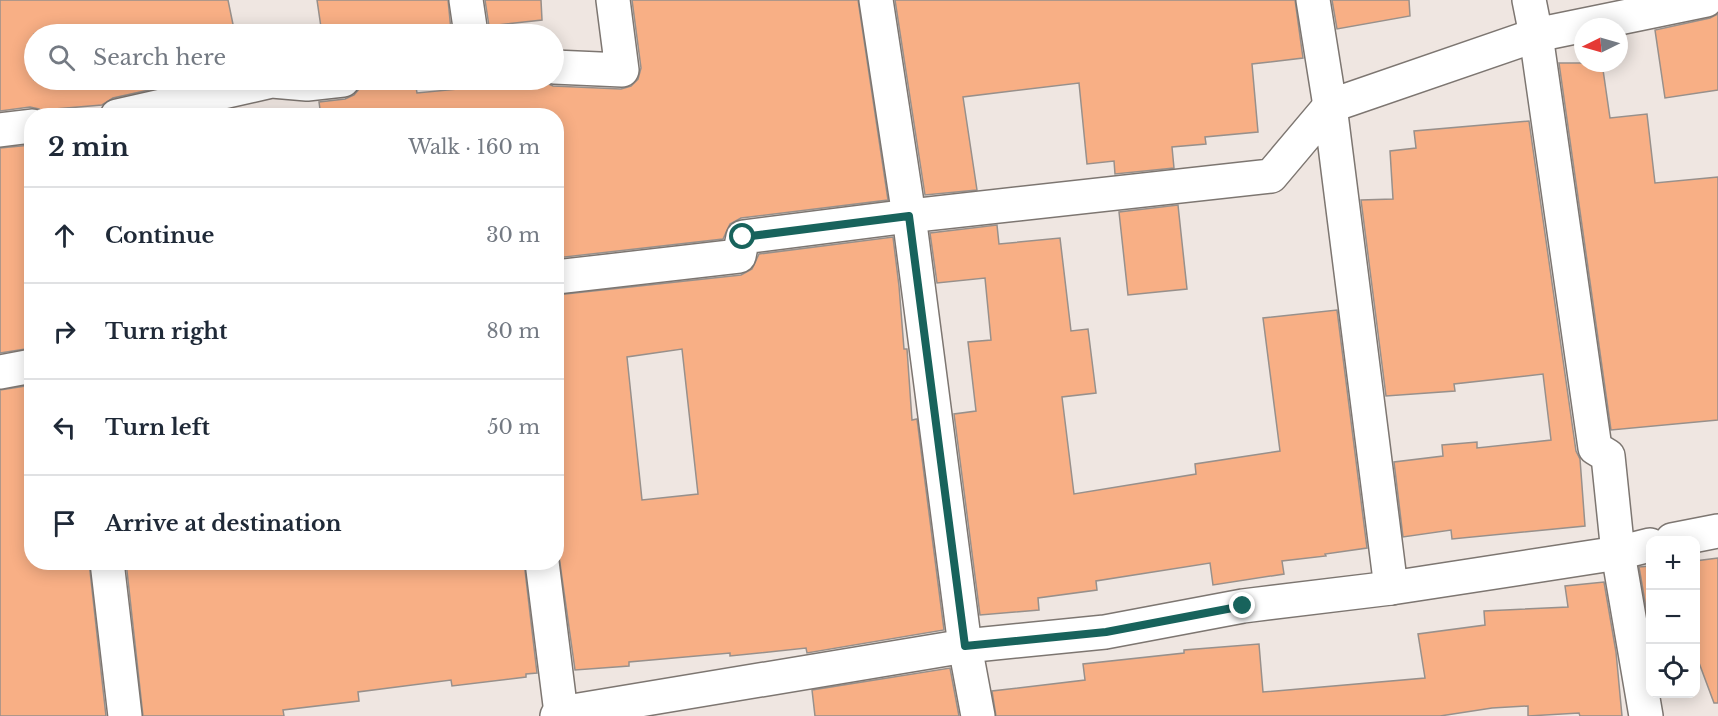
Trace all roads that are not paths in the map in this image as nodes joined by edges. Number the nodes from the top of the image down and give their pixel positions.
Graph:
1 (466, 0) edge
2 (613, 0) edge
3 (876, 0) edge
4 (1314, 0) edge
5 (1529, 0) edge
6 (1695, 1) edge
7 (470, 24) edge
8 (1536, 35) junction
9 (564, 67) edge
10 (232, 90) edge
11 (1330, 106) junction
12 (152, 108) edge
13 (24, 127) edge
14 (0, 130) edge
15 (909, 216) junction
16 (564, 276) edge
17 (24, 368) edge
18 (0, 372) edge
19 (1718, 531) edge
20 (1692, 536) edge
21 (1646, 546) edge
22 (1618, 553) junction
23 (108, 570) edge
24 (543, 570) edge
25 (1391, 588) junction
26 (965, 646) junction
27 (559, 715) edge
28 (125, 716) edge
29 (978, 716) edge
30 (1646, 716) edge

1 - 7 street
2 - 9 street
3 - 15 street
4 - 11 street
5 - 8 street
6 - 8 street
8 - 11 street
8 - 22 street
10 - 12 street
11 - 15 street
11 - 25 street
13 - 14 street
15 - 16 street
15 - 26 street
17 - 18 street
19 - 20 street
21 - 22 street
22 - 25 street
22 - 30 street
23 - 28 street
24 - 27 street
25 - 26 street
26 - 27 street
26 - 29 street

